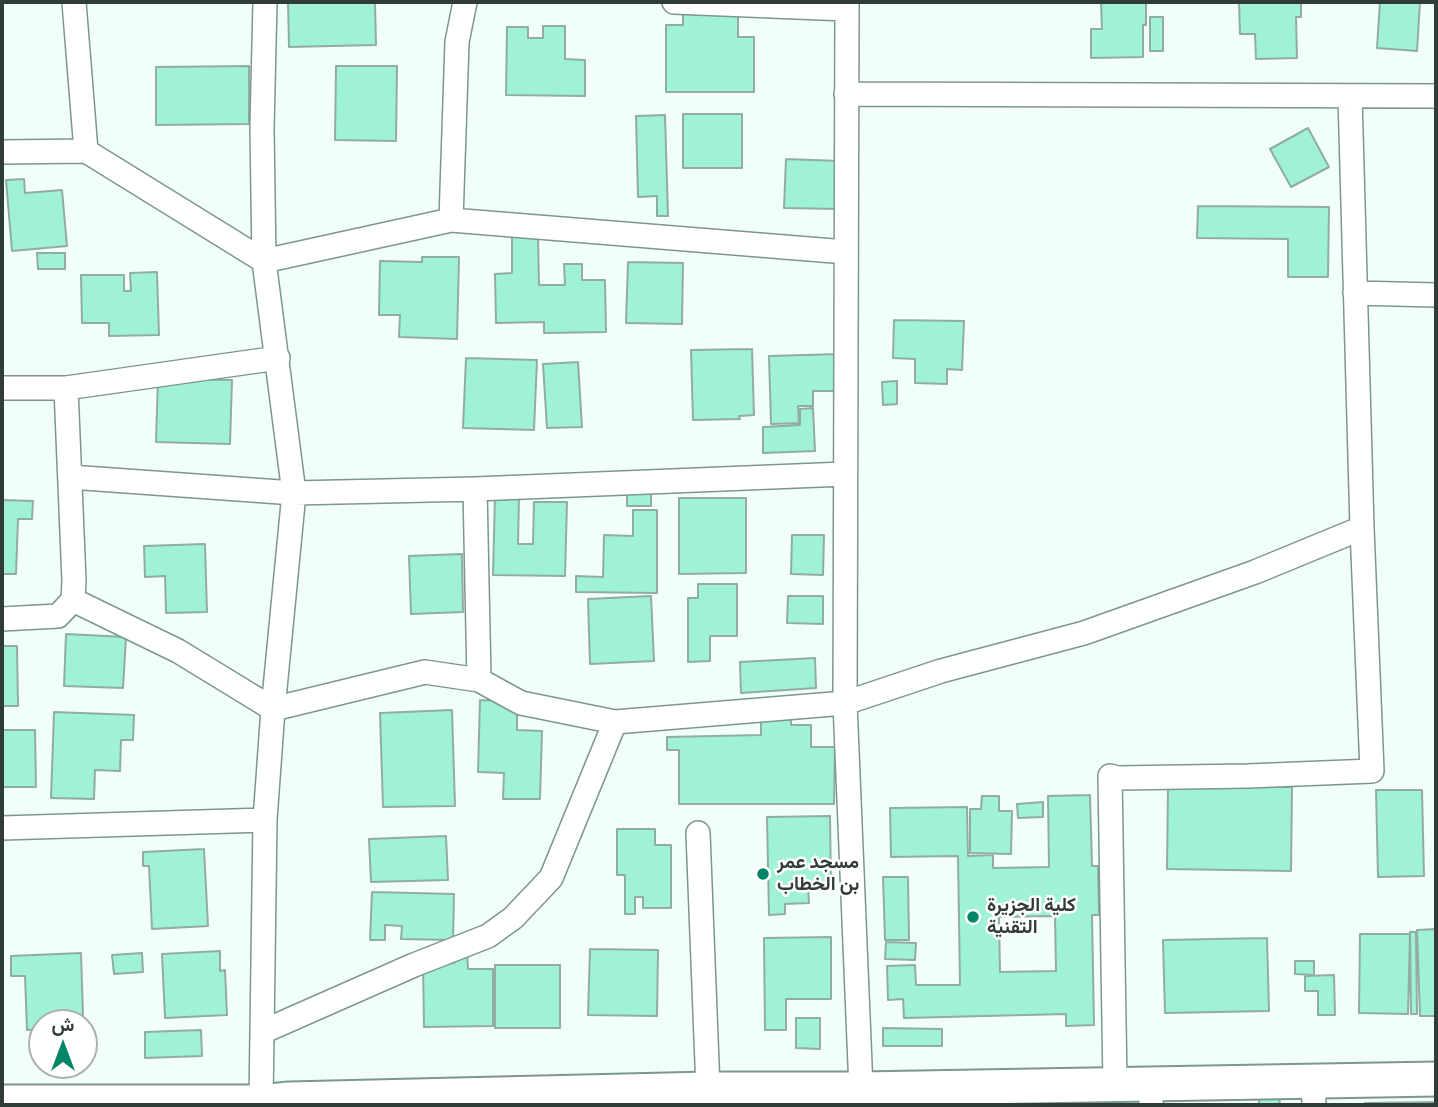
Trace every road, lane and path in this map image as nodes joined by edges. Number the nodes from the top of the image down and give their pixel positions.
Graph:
1 (74, 2) edge
2 (265, 2) edge
3 (465, 2) edge
4 (674, 2) edge
5 (846, 6) edge
6 (846, 94) junction
7 (1350, 96) junction
8 (1436, 96) edge
9 (86, 151) junction
10 (2, 152) edge
11 (451, 220) junction
12 (846, 252) junction
13 (264, 261) junction
14 (1355, 293) junction
15 (1436, 295) edge
16 (278, 358) junction
17 (2, 388) edge
18 (66, 388) junction
19 (845, 474) junction
20 (70, 477) junction
21 (475, 489) junction
22 (294, 493) junction
23 (1362, 528) junction
24 (73, 600) junction
25 (2, 619) edge
26 (479, 680) junction
27 (845, 703) junction
28 (273, 709) junction
29 (615, 722) junction
30 (265, 820) junction
31 (2, 828) edge
32 (698, 834) dead end
33 (262, 1032) junction
34 (1436, 1079) edge
35 (1115, 1084) junction
36 (708, 1089) junction
37 (861, 1089) junction
38 (1313, 1093) edge
39 (1151, 1095) edge
40 (559, 1100) edge
41 (419, 1101) edge
42 (2, 1102) edge
43 (279, 1102) edge
44 (47, 1103) edge

1 - 9 street
2 - 13 street
3 - 11 street
4 - 5 street
5 - 6 street
6 - 7 street
6 - 12 street
7 - 8 street
7 - 14 street
9 - 10 street
9 - 13 street
11 - 12 street
11 - 13 street
12 - 19 street
13 - 16 street
14 - 15 street
14 - 23 street
16 - 18 street
16 - 22 street
17 - 18 street
18 - 20 street
19 - 21 street
19 - 27 street
20 - 22 street
20 - 24 street
21 - 22 street
21 - 26 street
22 - 28 street
23 - 27 street
23 - 35 street
24 - 25 street
24 - 28 street
26 - 28 street
26 - 29 street
27 - 29 street
27 - 37 street
28 - 30 street
29 - 33 street
30 - 31 street
30 - 33 street
32 - 36 street
33 - 43 street
34 - 38 street
35 - 37 street
35 - 39 street
36 - 37 street
36 - 40 street
38 - 39 street
40 - 41 street
41 - 43 street
42 - 44 street
43 - 44 street

